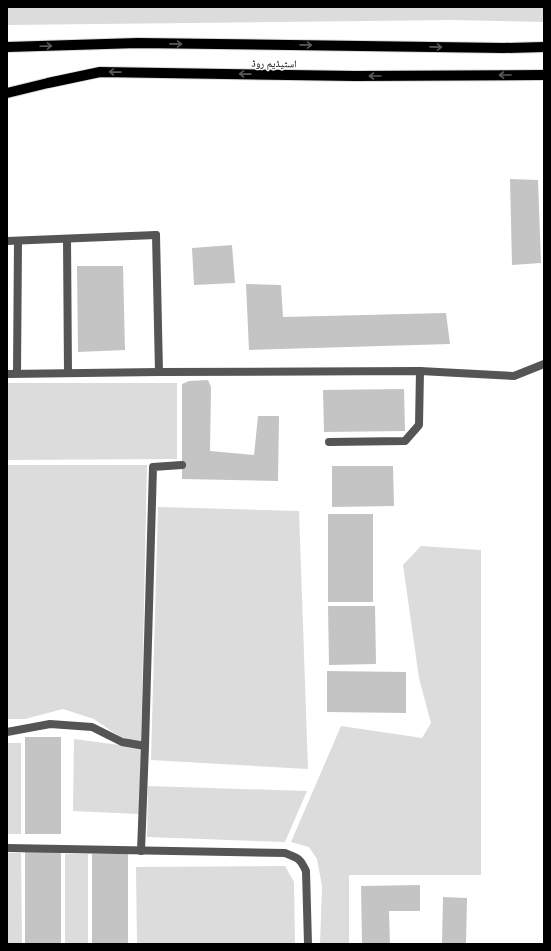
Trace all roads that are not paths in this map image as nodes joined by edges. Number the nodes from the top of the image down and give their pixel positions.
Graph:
1 (7, 47) edge
2 (544, 47) edge
3 (544, 75) edge
4 (7, 93) edge
5 (67, 239) junction
6 (7, 241) edge
7 (18, 241) junction
8 (544, 364) edge
9 (420, 371) junction
10 (159, 372) junction
11 (68, 373) junction
12 (7, 374) edge
13 (17, 374) junction
14 (329, 442) dead end
15 (182, 465) dead end
16 (7, 732) edge
17 (145, 746) junction
18 (7, 848) edge
19 (141, 851) junction
20 (308, 944) edge

1 -> 2 main road, اسٹیڈیم روڈ
3 -> 4 main road, اسٹیڈیم روڈ
5 - 7 street
5 - 10 street
5 - 11 street
6 - 7 street
7 - 13 street
8 - 9 street
9 - 10 street
9 - 14 street
10 - 11 street
11 - 13 street
12 - 13 street
15 - 17 street
16 - 17 street
17 - 19 street
18 - 19 street
19 - 20 street

